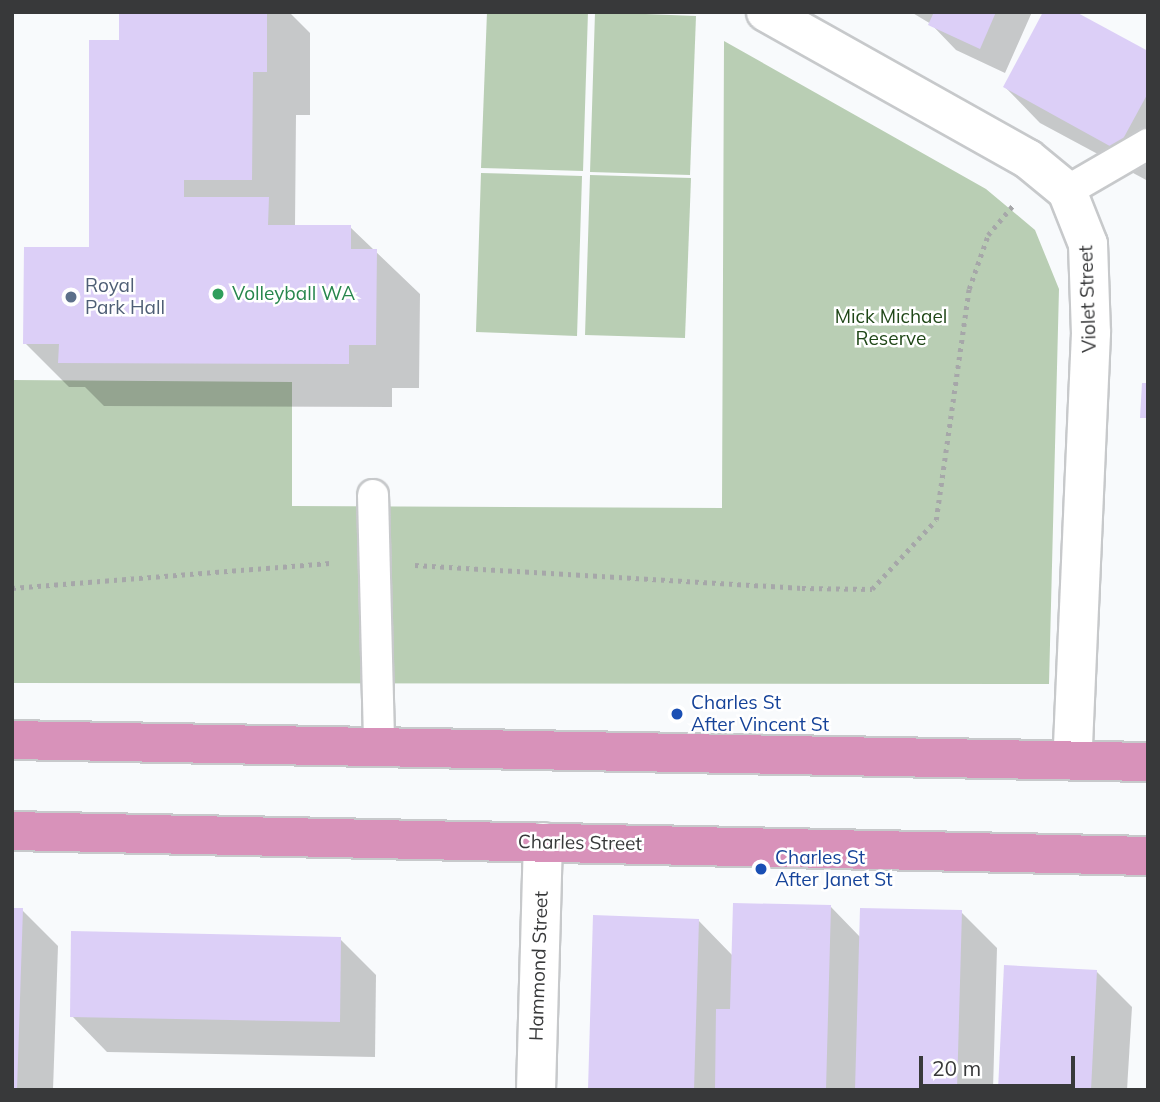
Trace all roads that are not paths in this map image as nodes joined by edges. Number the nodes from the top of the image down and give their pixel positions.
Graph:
1 (766, 12) edge
2 (1148, 144) edge
3 (1056, 182) junction
4 (373, 495) dead end
5 (12, 740) edge
6 (379, 749) junction
7 (1072, 760) junction
8 (1148, 762) edge
9 (12, 831) edge
10 (542, 842) junction
11 (1148, 856) edge
12 (536, 1090) edge

1 - 3 street
2 - 3 lane
3 - 7 street, Violet Street
4 - 6 lane
5 - 6 highway
6 - 7 highway
7 - 8 highway
9 - 10 highway, Charles Street
10 - 11 highway, Charles Street
10 - 12 street, Hammond Street

